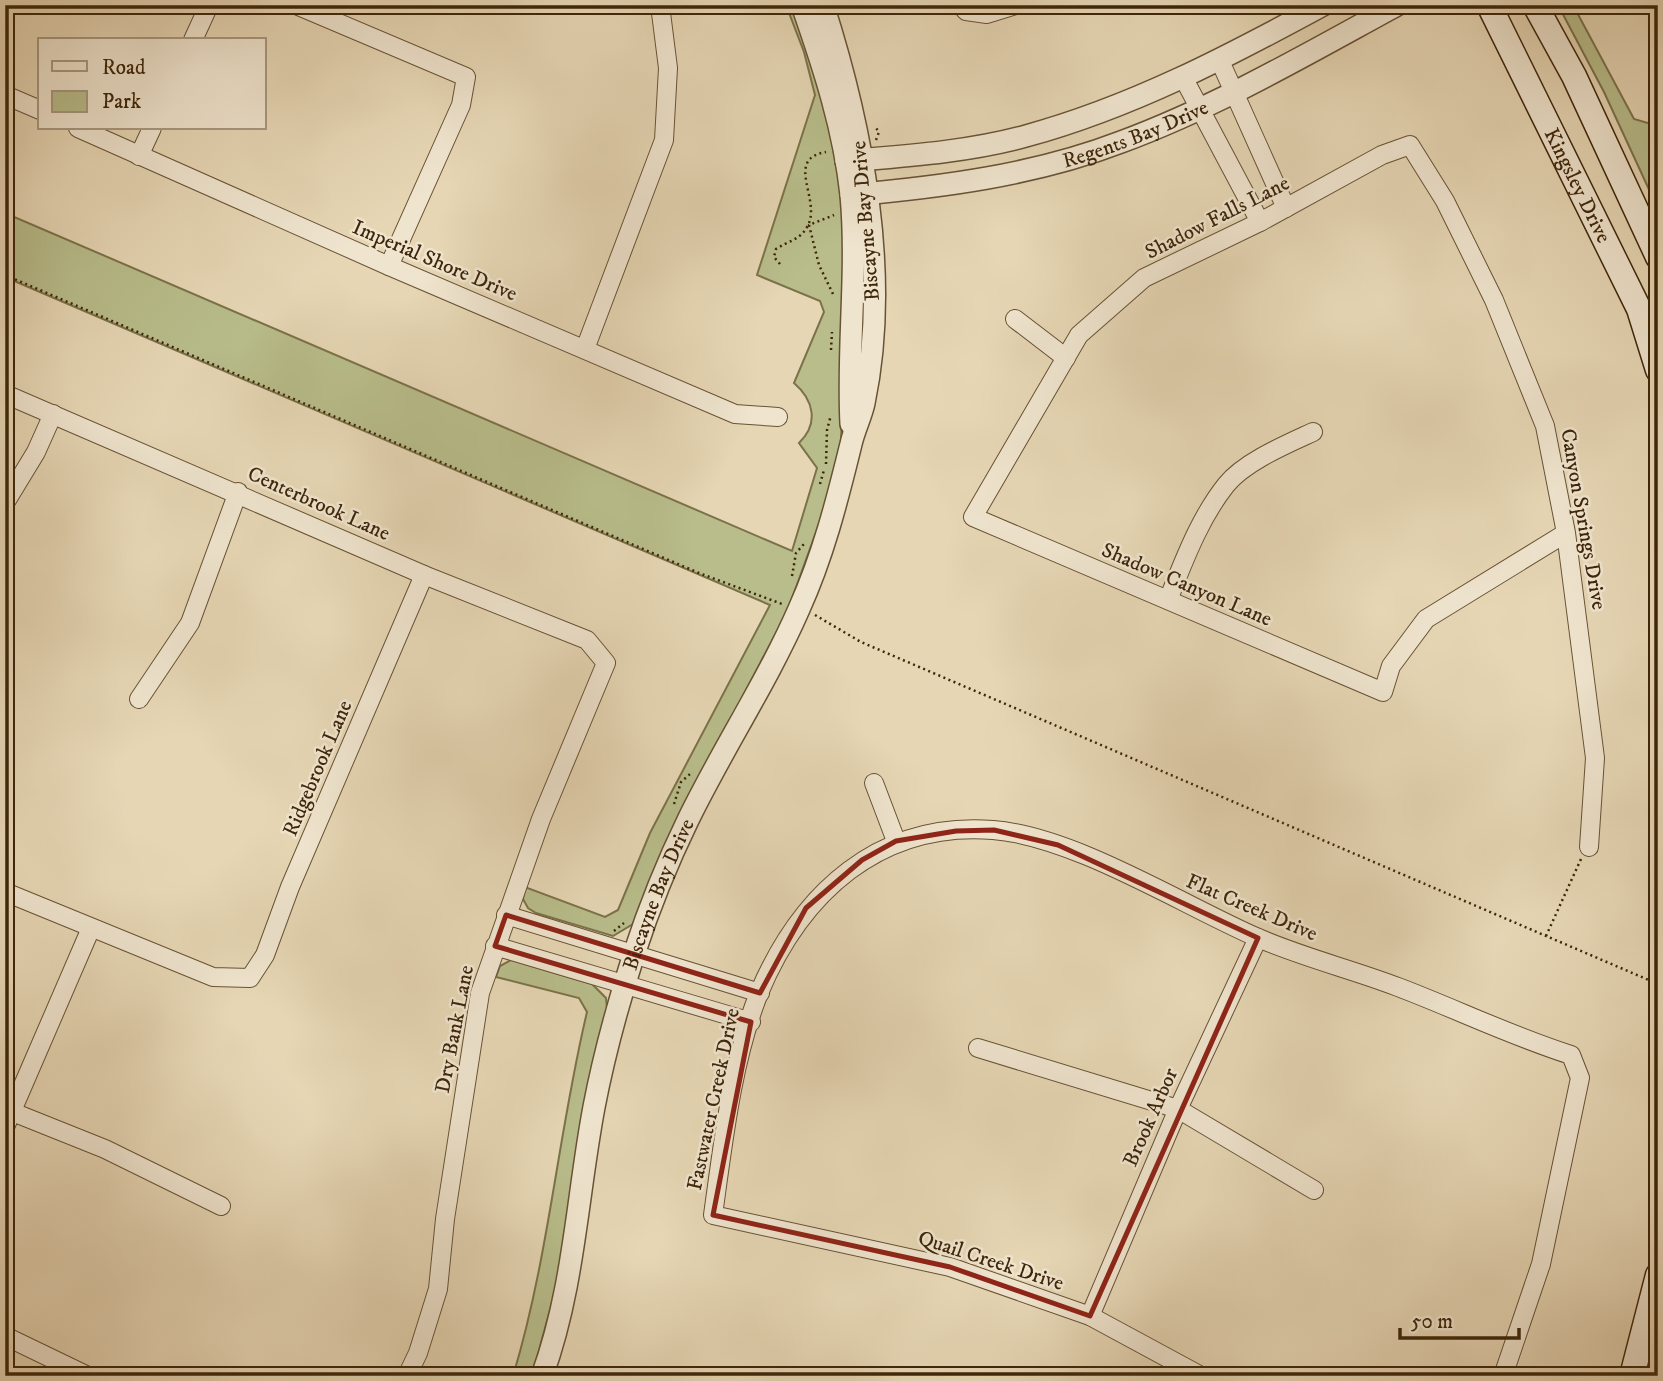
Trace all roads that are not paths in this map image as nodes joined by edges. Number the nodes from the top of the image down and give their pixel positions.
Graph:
1 (209, 5) edge
2 (296, 5) edge
3 (660, 5) edge
4 (802, 5) edge
5 (823, 5) edge
6 (1016, 5) edge
7 (1323, 5) edge
8 (1397, 5) edge
9 (1489, 5) edge
10 (1535, 5) edge
11 (964, 8) edge
12 (194, 38) edge
13 (1220, 61) junction
14 (1184, 79) junction
15 (1235, 93) junction
16 (5, 94) edge
17 (38, 109) edge
18 (1200, 110) junction
19 (82, 130) edge
20 (151, 130) edge
21 (1410, 145) joint
22 (139, 156) junction
23 (855, 160) junction
24 (859, 195) junction
25 (1286, 208) junction
26 (1260, 222) junction
27 (1658, 257) edge
28 (389, 266) junction
29 (1015, 319) dead end
30 (585, 349) junction
31 (1066, 359) junction
32 (1658, 370) edge
33 (5, 394) edge
34 (53, 414) junction
35 (778, 417) dead end
36 (1313, 432) dead end
37 (238, 492) junction
38 (5, 503) edge
39 (973, 517) joint
40 (1566, 533) junction
41 (424, 575) junction
42 (1168, 600) junction
43 (606, 663) joint
44 (139, 699) dead end
45 (874, 783) dead end
46 (896, 841) junction
47 (1589, 848) road end
48 (5, 892) edge
49 (506, 915) junction
50 (91, 928) junction
51 (1258, 938) junction
52 (495, 946) junction
53 (626, 952) junction
54 (625, 984) junction
55 (760, 993) junction
56 (751, 1021) junction
57 (978, 1048) dead end
58 (1178, 1109) junction
59 (7, 1116) edge
60 (1314, 1190) dead end
61 (221, 1206) dead end
62 (713, 1215) joint
63 (1658, 1275) edge
64 (1090, 1316) junction
65 (5, 1336) edge
66 (88, 1376) edge
67 (407, 1376) edge
68 (542, 1376) edge
69 (1201, 1376) edge
70 (1503, 1376) edge
71 (1632, 1376) edge

1 - 12 street
2 - 28 street
3 - 30 street
4 - 23 street, Biscayne Bay Drive
5 - 23 street, Biscayne Bay Drive
6 - 11 street
7 - 13 street, Regents Bay Drive
8 - 15 street, Regents Bay Drive
9 - 32 main road, Kingsley Drive
10 - 27 main road, Kingsley Drive
13 - 14 street, Regents Bay Drive
13 - 15 street
14 - 18 street
14 - 23 street, Regents Bay Drive
15 - 18 street, Regents Bay Drive
15 - 25 street
16 - 17 street
18 - 24 street, Regents Bay Drive
18 - 26 street
19 - 22 street, Imperial Shore Drive
20 - 22 street
21 - 25 street, Shadow Falls Lane
21 - 40 street, Canyon Springs Drive
22 - 28 street, Imperial Shore Drive
23 - 24 street, Biscayne Bay Drive
24 - 53 street, Biscayne Bay Drive
25 - 26 street, Shadow Falls Lane
26 - 31 street, Shadow Falls Lane
28 - 30 street, Imperial Shore Drive
29 - 31 street
30 - 35 street, Imperial Shore Drive
31 - 39 street, Shadow Falls Lane
33 - 34 street, Centerbrook Lane
34 - 37 street, Centerbrook Lane
34 - 38 street
36 - 42 street
37 - 41 street, Centerbrook Lane
37 - 44 street
39 - 42 street, Shadow Canyon Lane
40 - 42 street, Shadow Canyon Lane
40 - 47 street, Canyon Springs Drive
41 - 43 street, Centerbrook Lane
41 - 50 street, Ridgebrook Lane
43 - 49 street, Dry Bank Lane
45 - 46 street
46 - 51 street, Flat Creek Drive
46 - 55 street, Fastwater Creek Drive
48 - 50 street
49 - 52 street, Dry Bank Lane
49 - 53 street
50 - 59 street
51 - 58 street, Brook Arbor
51 - 70 street, Flat Creek Drive
52 - 54 street
52 - 67 street, Dry Bank Lane
53 - 54 street, Biscayne Bay Drive
53 - 55 street
54 - 56 street
54 - 68 street, Biscayne Bay Drive
55 - 56 street, Fastwater Creek Drive
56 - 62 street, Fastwater Creek Drive
57 - 58 street
58 - 60 street
58 - 64 street, Brook Arbor
59 - 61 street
62 - 64 street, Quail Creek Drive
63 - 71 main road
64 - 69 street, Quail Creek Drive
65 - 66 street

